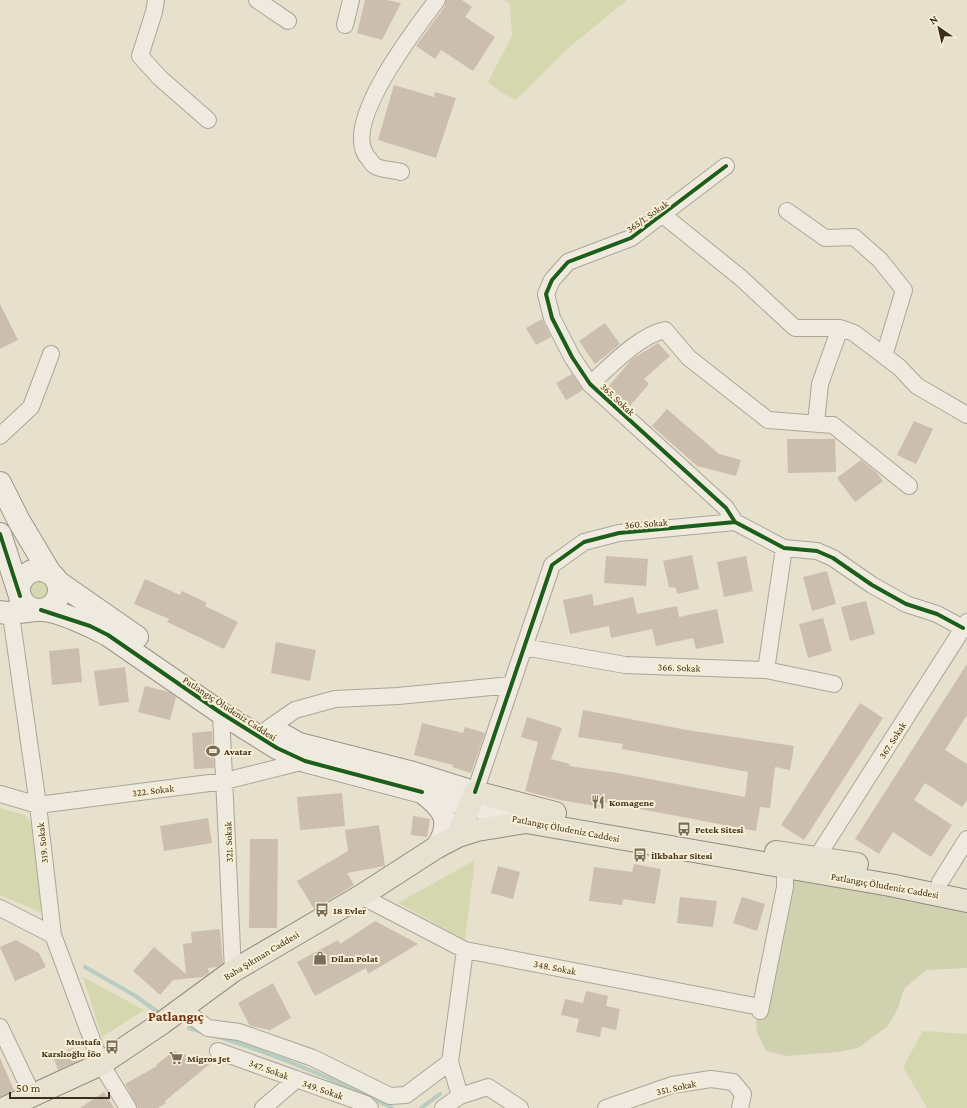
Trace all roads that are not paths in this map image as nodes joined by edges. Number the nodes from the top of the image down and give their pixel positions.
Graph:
1 (156, 0) edge
2 (257, 0) edge
3 (351, 0) edge
4 (437, 0) edge
5 (288, 21) dead end
6 (345, 26) dead end
7 (208, 120) dead end
8 (726, 166) dead end
9 (401, 172) dead end
10 (787, 211) dead end
11 (663, 215) junction
12 (568, 262) joint
13 (840, 328) junction
14 (51, 354) dead end
15 (884, 356) junction
16 (590, 384) junction
17 (967, 414) edge
18 (816, 423) junction
19 (0, 436) edge
20 (0, 483) edge
21 (909, 486) dead end
22 (735, 522) junction
23 (0, 534) edge
24 (784, 548) junction
25 (54, 577) junction
26 (8, 607) edge
27 (42, 610) junction
28 (965, 625) edge
29 (961, 644) edge
30 (524, 647) junction
31 (766, 670) junction
32 (834, 684) dead end
33 (511, 685) junction
34 (221, 713) junction
35 (269, 728) junction
36 (305, 761) junction
37 (225, 781) junction
38 (422, 792) junction
39 (0, 794) edge
40 (473, 799) junction
41 (38, 805) junction
42 (526, 822) junction
43 (458, 836) junction
44 (967, 838) edge
45 (437, 848) junction
46 (817, 857) junction
47 (785, 868) junction
48 (940, 882) junction
49 (967, 887) edge
50 (361, 896) junction
51 (967, 900) edge
52 (0, 908) edge
53 (53, 935) junction
54 (465, 950) junction
55 (233, 971) junction
56 (182, 1009) junction
57 (0, 1027) edge
58 (218, 1051) dead end
59 (450, 1062) junction
60 (101, 1064) junction
61 (297, 1079) junction
62 (33, 1096) junction
63 (460, 1096) junction
64 (741, 1101) edge
65 (5, 1108) edge
66 (128, 1108) edge
67 (263, 1108) edge
68 (370, 1108) edge
69 (443, 1108) edge
70 (520, 1108) edge
71 (606, 1108) edge

1 - 7 street
2 - 5 street
3 - 6 street
4 - 9 street
8 - 11 street, 365/1. Sokak
10 - 15 street
11 - 12 street, 365/1. Sokak
11 - 13 street
12 - 16 street, 365. Sokak
13 - 15 street
13 - 18 street
14 - 19 street
15 - 17 street
16 - 18 street
16 - 22 street, 365. Sokak
18 - 21 street
20 - 25 main road, Patlangıç Öludeniz Caddesi
22 - 24 street
22 - 30 street, 360. Sokak
23 - 26 main road
24 - 28 street
24 - 31 street
25 - 26 main road
25 - 27 main road
25 - 35 main road, Patlangıç Öludeniz Caddesi
26 - 27 main road, Patlangıç Öludeniz Caddesi
26 - 41 street, 319. Sokak
27 - 34 main road, Patlangıç Öludeniz Caddesi
28 - 29 street, 367. Sokak
29 - 46 street, 367. Sokak
30 - 31 street, 366. Sokak
30 - 33 street, 360. Sokak
31 - 32 street, 366. Sokak
33 - 35 street
33 - 40 street, 360. Sokak
34 - 36 main road, Patlangıç Öludeniz Caddesi
34 - 37 street, 321. Sokak
35 - 40 main road, Patlangıç Öludeniz Caddesi
36 - 37 street, 322. Sokak
36 - 38 main road, Patlangıç Öludeniz Caddesi
37 - 41 street, 322. Sokak
37 - 55 street, 321. Sokak
38 - 40 main road, Patlangıç Öludeniz Caddesi
38 - 45 main road
39 - 41 street, 322. Sokak
40 - 42 main road, Patlangıç Öludeniz Caddesi
40 - 43 main road
40 - 46 main road, Patlangıç Öludeniz Caddesi
41 - 53 street, 319. Sokak
42 - 43 main road, Baha Şıkman Caddesi
42 - 47 main road, Patlangıç Öludeniz Caddesi
43 - 45 main road, Baha Şıkman Caddesi
44 - 48 street
45 - 50 main road, Baha Şıkman Caddesi
46 - 48 main road, Patlangıç Öludeniz Caddesi
47 - 51 main road, Patlangıç Öludeniz Caddesi
47 - 54 street, 348. Sokak
48 - 49 main road, Patlangıç Öludeniz Caddesi
50 - 54 street, 348. Sokak
50 - 55 main road, Baha Şıkman Caddesi
52 - 53 street
53 - 60 street, 319. Sokak
54 - 59 street
55 - 56 main road, Baha Şıkman Caddesi
56 - 59 street
56 - 60 main road, Baha Şıkman Caddesi
57 - 62 street
58 - 61 street, 347. Sokak
59 - 63 street
60 - 62 main road, Baha Şıkman Caddesi
60 - 66 street, 319. Sokak
61 - 67 street
61 - 68 street, 349. Sokak
62 - 65 main road, Baha Şıkman Caddesi
63 - 69 street
63 - 70 street
64 - 71 street, 351. Sokak

